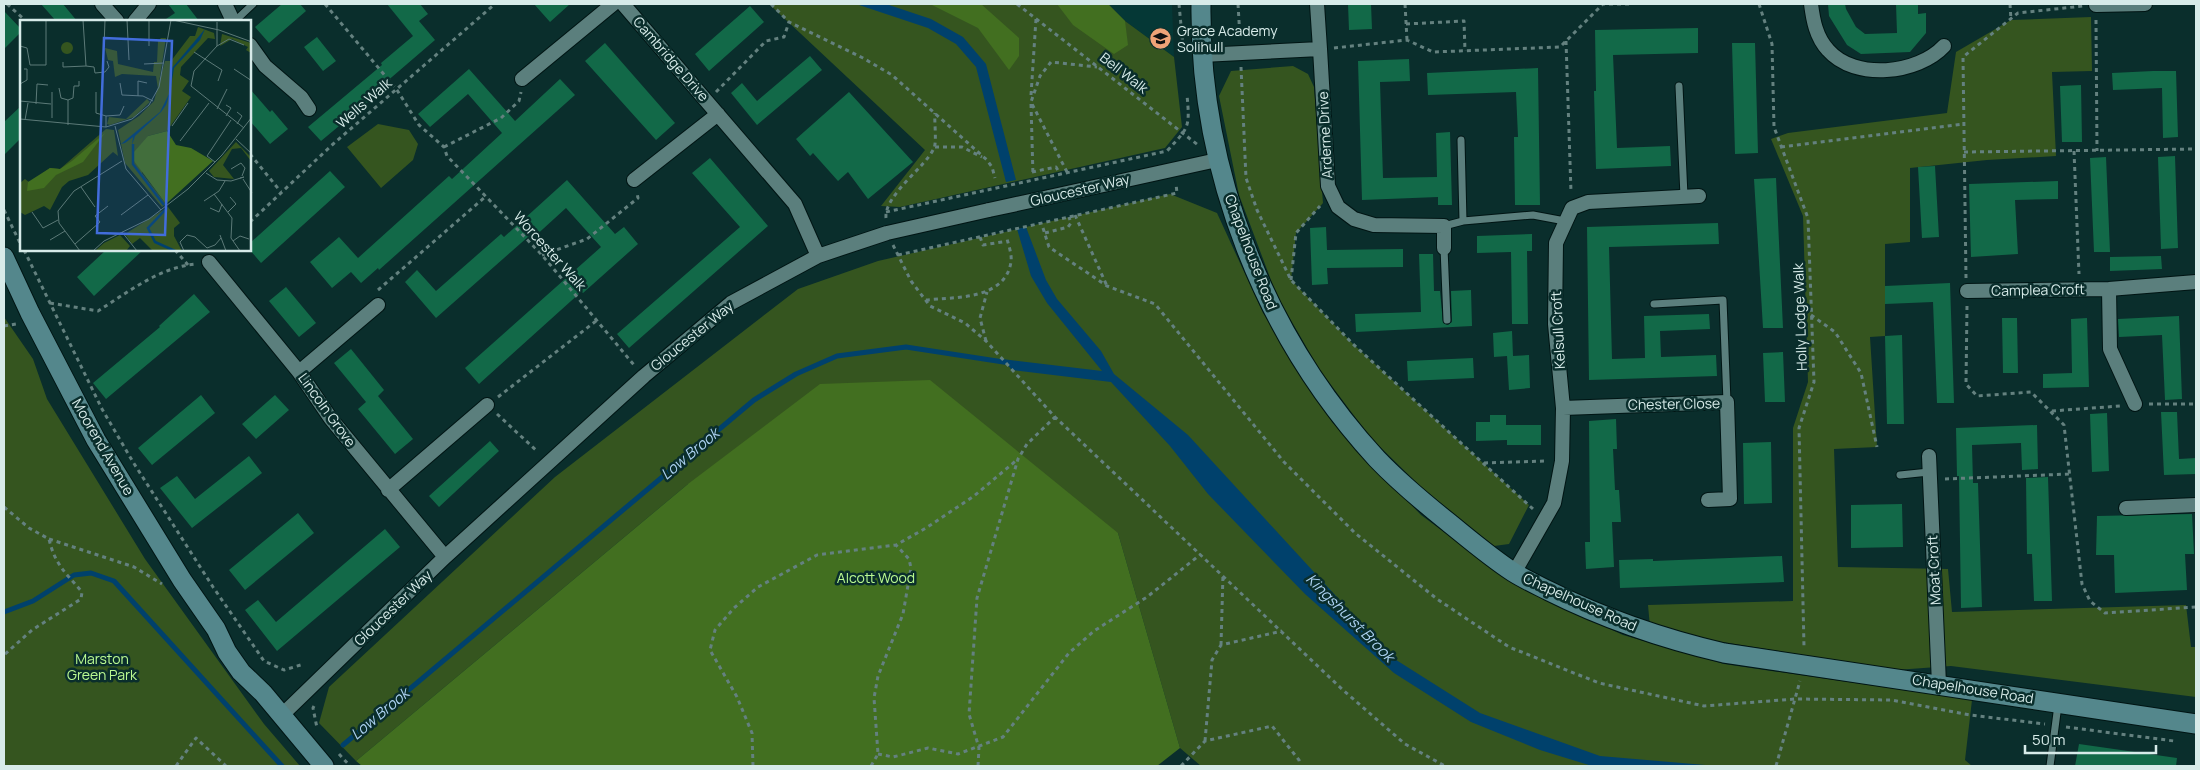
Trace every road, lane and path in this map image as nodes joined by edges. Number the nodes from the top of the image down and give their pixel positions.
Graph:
1 (7, 4) edge
2 (102, 4) edge
3 (149, 4) edge
4 (224, 4) edge
5 (253, 4) edge
6 (325, 4) edge
7 (495, 4) edge
8 (613, 4) edge
9 (623, 4) edge
10 (772, 4) edge
11 (1017, 4) edge
12 (1202, 4) edge
13 (1238, 4) edge
14 (1317, 4) edge
15 (1405, 4) edge
16 (1630, 4) edge
17 (1759, 4) edge
18 (1811, 4) edge
19 (2010, 4) edge
20 (2096, 4) edge
21 (2145, 4) edge
22 (1036, 19) junction
23 (25, 20) edge
24 (116, 20) edge
25 (136, 20) edge
26 (233, 20) edge
27 (235, 20) edge
28 (2010, 20) junction
29 (789, 22) junction
30 (1406, 24) junction
31 (1407, 40) junction
32 (1566, 40) junction
33 (251, 46) edge
34 (1944, 46) dead end
35 (1320, 49) junction
36 (1465, 51) junction
37 (1241, 54) junction
38 (1202, 56) junction
39 (1098, 67) junction
40 (522, 79) joint
41 (1678, 86) dead end
42 (397, 90) junction
43 (707, 102) junction
44 (1031, 102) junction
45 (309, 109) dead end
46 (935, 113) junction
47 (718, 114) junction
48 (1964, 124) junction
49 (1183, 133) junction
50 (1461, 140) dead end
51 (444, 147) junction
52 (935, 147) junction
53 (1781, 147) junction
54 (2196, 149) edge
55 (2097, 150) junction
56 (2074, 151) junction
57 (1964, 152) junction
58 (251, 155) edge
59 (987, 160) junction
60 (1217, 160) junction
61 (1067, 173) junction
62 (1060, 174) junction
63 (994, 178) dead end
64 (634, 180) joint
65 (281, 192) junction
66 (1332, 193) junction
67 (1684, 196) junction
68 (1699, 196) dead end
69 (486, 197) junction
70 (1572, 208) junction
71 (4, 210) edge
72 (1069, 217) junction
73 (251, 221) edge
74 (1463, 221) junction
75 (1565, 221) junction
76 (1444, 226) junction
77 (1043, 228) dead end
78 (887, 233) junction
79 (1045, 233) junction
80 (980, 237) junction
81 (20, 243) edge
82 (1444, 248) joint
83 (24, 251) edge
84 (176, 251) edge
85 (542, 256) junction
86 (818, 256) junction
87 (898, 256) junction
88 (4, 257) edge
89 (209, 262) joint
90 (188, 265) junction
91 (1291, 280) junction
92 (2196, 282) edge
93 (9, 283) edge
94 (1107, 286) junction
95 (2109, 289) junction
96 (2079, 290) junction
97 (1967, 291) junction
98 (987, 292) junction
99 (926, 300) junction
100 (50, 303) junction
101 (1654, 304) dead end
102 (378, 305) joint
103 (1811, 315) junction
104 (1447, 320) dead end
105 (596, 321) junction
106 (986, 341) junction
107 (299, 372) junction
108 (644, 376) junction
109 (1727, 402) junction
110 (2135, 404) dead end
111 (487, 405) junction
112 (1563, 408) junction
113 (1055, 417) junction
114 (1877, 447) dead end
115 (1928, 456) dead end
116 (1018, 460) junction
117 (1562, 460) junction
118 (550, 462) junction
119 (1483, 463) junction
120 (2069, 474) junction
121 (1900, 475) dead end
122 (1930, 476) junction
123 (388, 490) junction
124 (1708, 500) dead end
125 (2196, 505) edge
126 (4, 507) edge
127 (2126, 508) dead end
128 (1545, 519) junction
129 (49, 539) junction
130 (896, 545) junction
131 (1201, 554) junction
132 (445, 557) junction
133 (1514, 573) junction
134 (1223, 574) junction
135 (167, 588) dead end
136 (2196, 607) edge
137 (1282, 631) junction
138 (1221, 645) junction
139 (4, 655) edge
140 (304, 664) dead end
141 (1804, 664) junction
142 (1939, 684) junction
143 (1795, 699) junction
144 (318, 700) dead end
145 (2058, 702) junction
146 (281, 716) junction
147 (2196, 724) edge
148 (2055, 726) junction
149 (322, 734) dead end
150 (1205, 741) junction
151 (2178, 741) dead end
152 (333, 747) dead end
153 (979, 748) junction
154 (878, 754) junction
155 (1432, 760) junction
156 (176, 766) edge
157 (226, 766) edge
158 (324, 766) edge
159 (350, 766) edge
160 (753, 766) edge
161 (872, 766) edge
162 (978, 766) edge
163 (1181, 766) edge
164 (1300, 766) edge
165 (1434, 766) edge
166 (1445, 766) edge
167 (1776, 766) edge
168 (2050, 766) edge

1 - 23 path
2 - 24 street
3 - 25 street
4 - 26 street
5 - 27 lane
6 - 42 path, Worcester Walk
7 - 42 path, Wells Walk
8 - 40 street
9 - 43 street, Cambridge Drive
10 - 29 path
11 - 22 path, Bell Walk
12 - 38 street, Chapelhouse Road
13 - 37 path
14 - 35 street, Arderne Drive
15 - 30 path
16 - 32 path
17 - 53 path, Holly Lodge Walk
18 - 34 street
19 - 28 path
20 - 21 street
20 - 28 path
20 - 55 path
22 - 39 path, Bell Walk
22 - 44 path
28 - 48 path
29 - 43 path
29 - 46 path
30 - 31 path
30 - 36 path
31 - 35 path
31 - 36 path
32 - 36 path
32 - 70 path
33 - 45 street
35 - 37 street
35 - 66 street, Arderne Drive
37 - 38 street
37 - 91 path
38 - 60 street, Chapelhouse Road
39 - 44 path
39 - 49 path, Bell Walk
40 - 51 path
41 - 67 lane
42 - 51 path, Worcester Walk
42 - 65 path, Wells Walk
43 - 47 street, Cambridge Drive
44 - 61 path
44 - 62 path
46 - 52 path
46 - 59 path
47 - 64 street, Cambridge Drive
47 - 86 street, Cambridge Drive
48 - 53 path
48 - 57 path
49 - 60 path, Bell Walk
49 - 61 path
50 - 74 lane
51 - 69 path, Worcester Walk
52 - 59 path
52 - 62 path
53 - 103 path, Holly Lodge Walk
54 - 55 path
55 - 56 path
56 - 57 path
56 - 96 path
57 - 97 path
58 - 65 path
59 - 63 path
60 - 78 street, Gloucester Way, bridge
60 - 133 street, Chapelhouse Road
61 - 62 path
64 - 85 path
65 - 73 path, Wells Walk
66 - 76 street, Arderne Drive
66 - 91 path
67 - 68 street
67 - 70 street
69 - 85 path, Worcester Walk
69 - 102 path
70 - 75 street, Kelsull Croft
71 - 81 path
72 - 79 path
72 - 80 path
72 - 94 path
74 - 75 lane
74 - 76 lane
75 - 112 street, Kelsull Croft
76 - 82 street
77 - 79 path
78 - 86 street, Gloucester Way
78 - 87 path
79 - 94 path
80 - 87 path
80 - 98 path
82 - 104 lane
83 - 100 path
84 - 90 path
85 - 105 path, Worcester Walk
86 - 108 street, Gloucester Way
87 - 99 path
88 - 93 street, Moorend Avenue
89 - 90 path
89 - 107 street, Lincoln Grove
90 - 100 path
91 - 119 path
92 - 95 street, Camplea Croft
93 - 146 street, Moorend Avenue
94 - 143 path
95 - 96 street, Camplea Croft
95 - 110 street
96 - 97 street, Camplea Croft
97 - 120 path
98 - 99 path
98 - 106 path
99 - 106 path
100 - 140 path
101 - 109 lane
102 - 107 street
103 - 114 path
103 - 141 path, Holly Lodge Walk
105 - 108 path, Worcester Walk
105 - 111 path
106 - 113 path
107 - 123 street, Lincoln Grove
108 - 118 street, Gloucester Way
109 - 112 street, Chester Close
109 - 124 street, Chester Close
111 - 118 path
111 - 123 street
112 - 117 street, Kelsull Croft
113 - 116 path
113 - 131 path
115 - 122 street, Moat Croft
116 - 130 path
116 - 153 path
117 - 119 path
117 - 128 street, Kelsull Croft
118 - 132 street, Gloucester Way
119 - 128 path
120 - 122 path
120 - 136 path
121 - 122 lane
122 - 142 street, Moat Croft
123 - 132 street, Lincoln Grove
125 - 127 street
126 - 129 path
128 - 133 street, Kelsull Croft
129 - 135 path
129 - 139 path
130 - 154 path
130 - 160 path
131 - 134 path
131 - 153 path
132 - 146 street, Gloucester Way
133 - 141 street, Chapelhouse Road
134 - 137 path
134 - 138 path
137 - 138 path
137 - 155 path
138 - 150 path
141 - 142 street, Chapelhouse Road
142 - 145 street, Chapelhouse Road
143 - 148 path
143 - 167 path
144 - 149 path
145 - 147 street, Chapelhouse Road
145 - 148 lane
146 - 158 street, Moorend Avenue
148 - 151 path
148 - 168 lane
150 - 163 path
150 - 164 path
152 - 159 path
153 - 154 path
153 - 162 path
154 - 161 path
155 - 165 path
155 - 166 path
156 - 157 path

